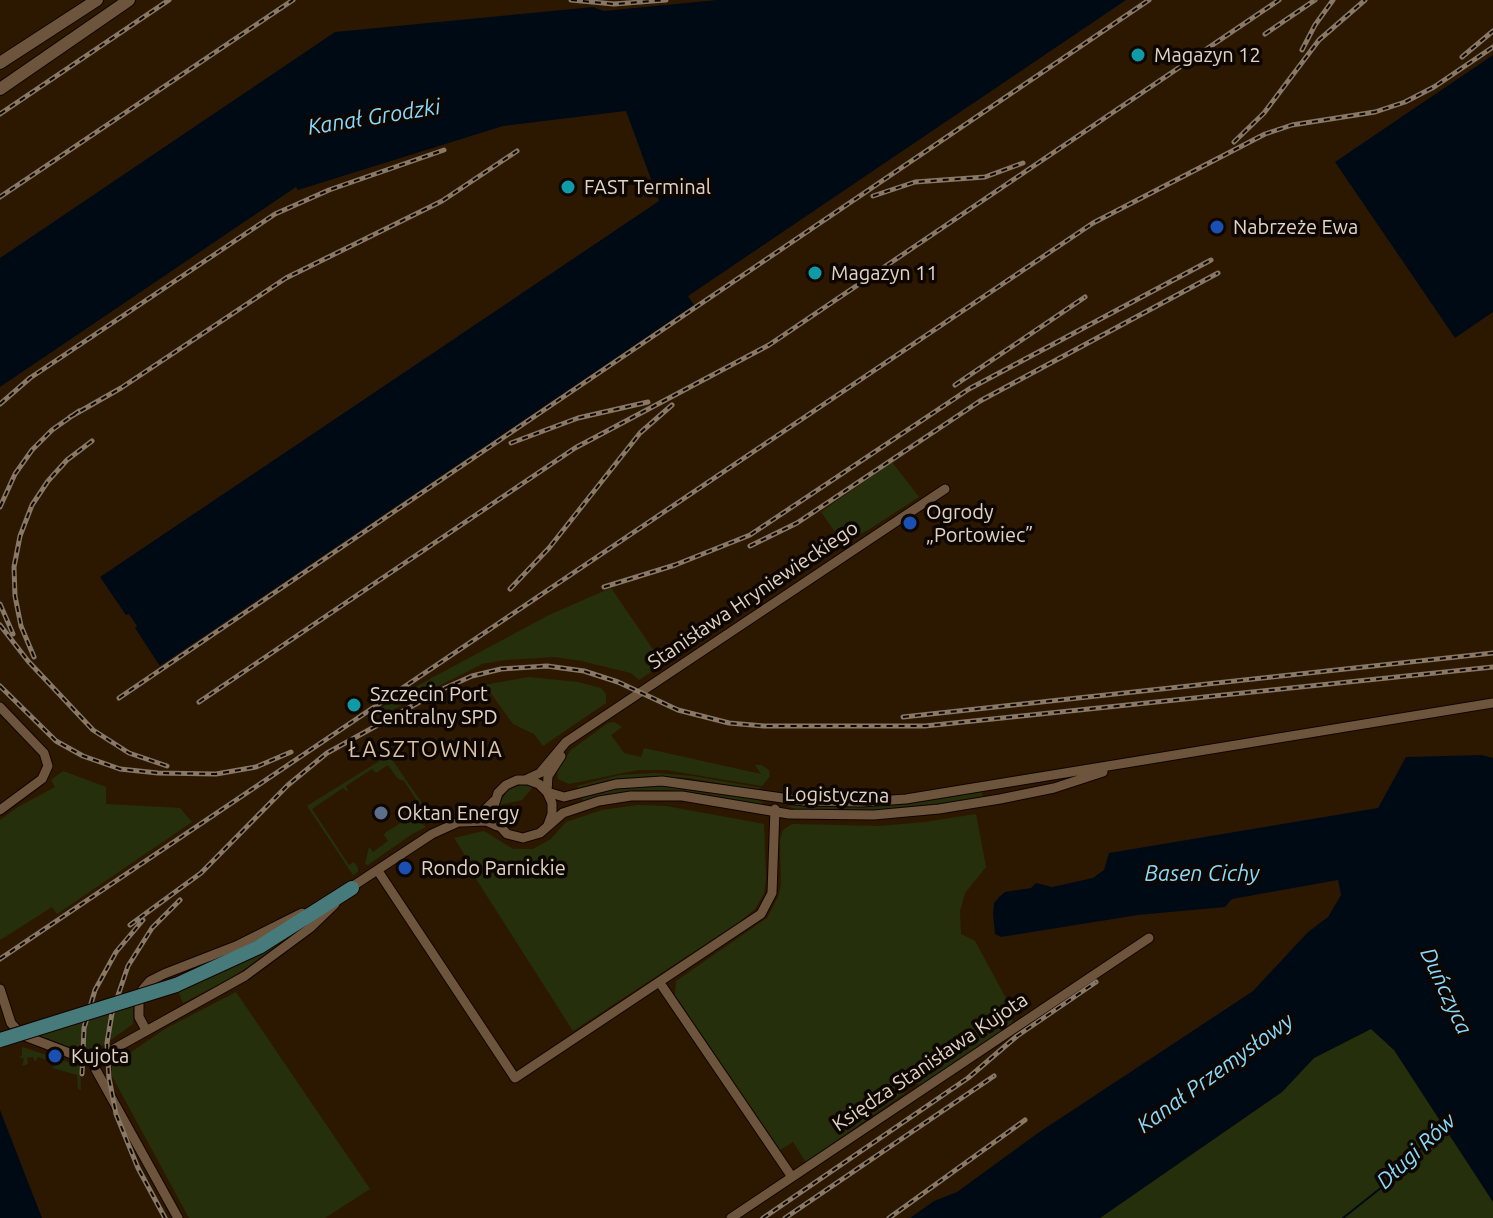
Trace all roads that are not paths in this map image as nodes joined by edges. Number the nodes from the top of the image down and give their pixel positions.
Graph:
1 (97, 0) edge
2 (129, 0) edge
3 (0, 63) edge
4 (0, 89) edge
5 (945, 489) dead end
6 (1493, 703) edge
7 (0, 707) edge
8 (582, 733) junction
9 (1129, 764) junction
10 (525, 780) junction
11 (547, 792) junction
12 (775, 798) junction
13 (494, 801) junction
14 (0, 810) edge
15 (775, 812) junction
16 (450, 825) junction
17 (548, 825) junction
18 (500, 828) junction
19 (378, 871) junction
20 (352, 888) junction
21 (1149, 938) dead end
22 (660, 983) junction
23 (0, 989) edge
24 (146, 1030) junction
25 (0, 1040) edge
26 (94, 1060) junction
27 (792, 1177) junction
28 (178, 1218) edge
29 (731, 1218) edge

1 - 3 main road
2 - 4 main road
5 - 8 street, Stanisława Hryniewieckiego
6 - 9 street, Logistyczna
7 - 14 street
8 - 10 street, Stanisława Hryniewieckiego
8 - 11 street, Stanisława Hryniewieckiego
9 - 12 street, Logistyczna
9 - 15 street, Logistyczna
10 - 11 street
10 - 13 street
11 - 12 street, Logistyczna
11 - 17 street
12 - 15 street
13 - 16 street
13 - 18 street
15 - 17 street, Logistyczna
15 - 22 street
16 - 18 street
16 - 19 street
17 - 18 street
19 - 20 street
19 - 22 street
20 - 24 street
20 - 24 street
20 - 25 main road, bridge
21 - 27 street, Księdza Stanisława Kujota
22 - 27 street
23 - 26 street
24 - 26 street
26 - 28 street
27 - 29 street, Księdza Stanisława Kujota

